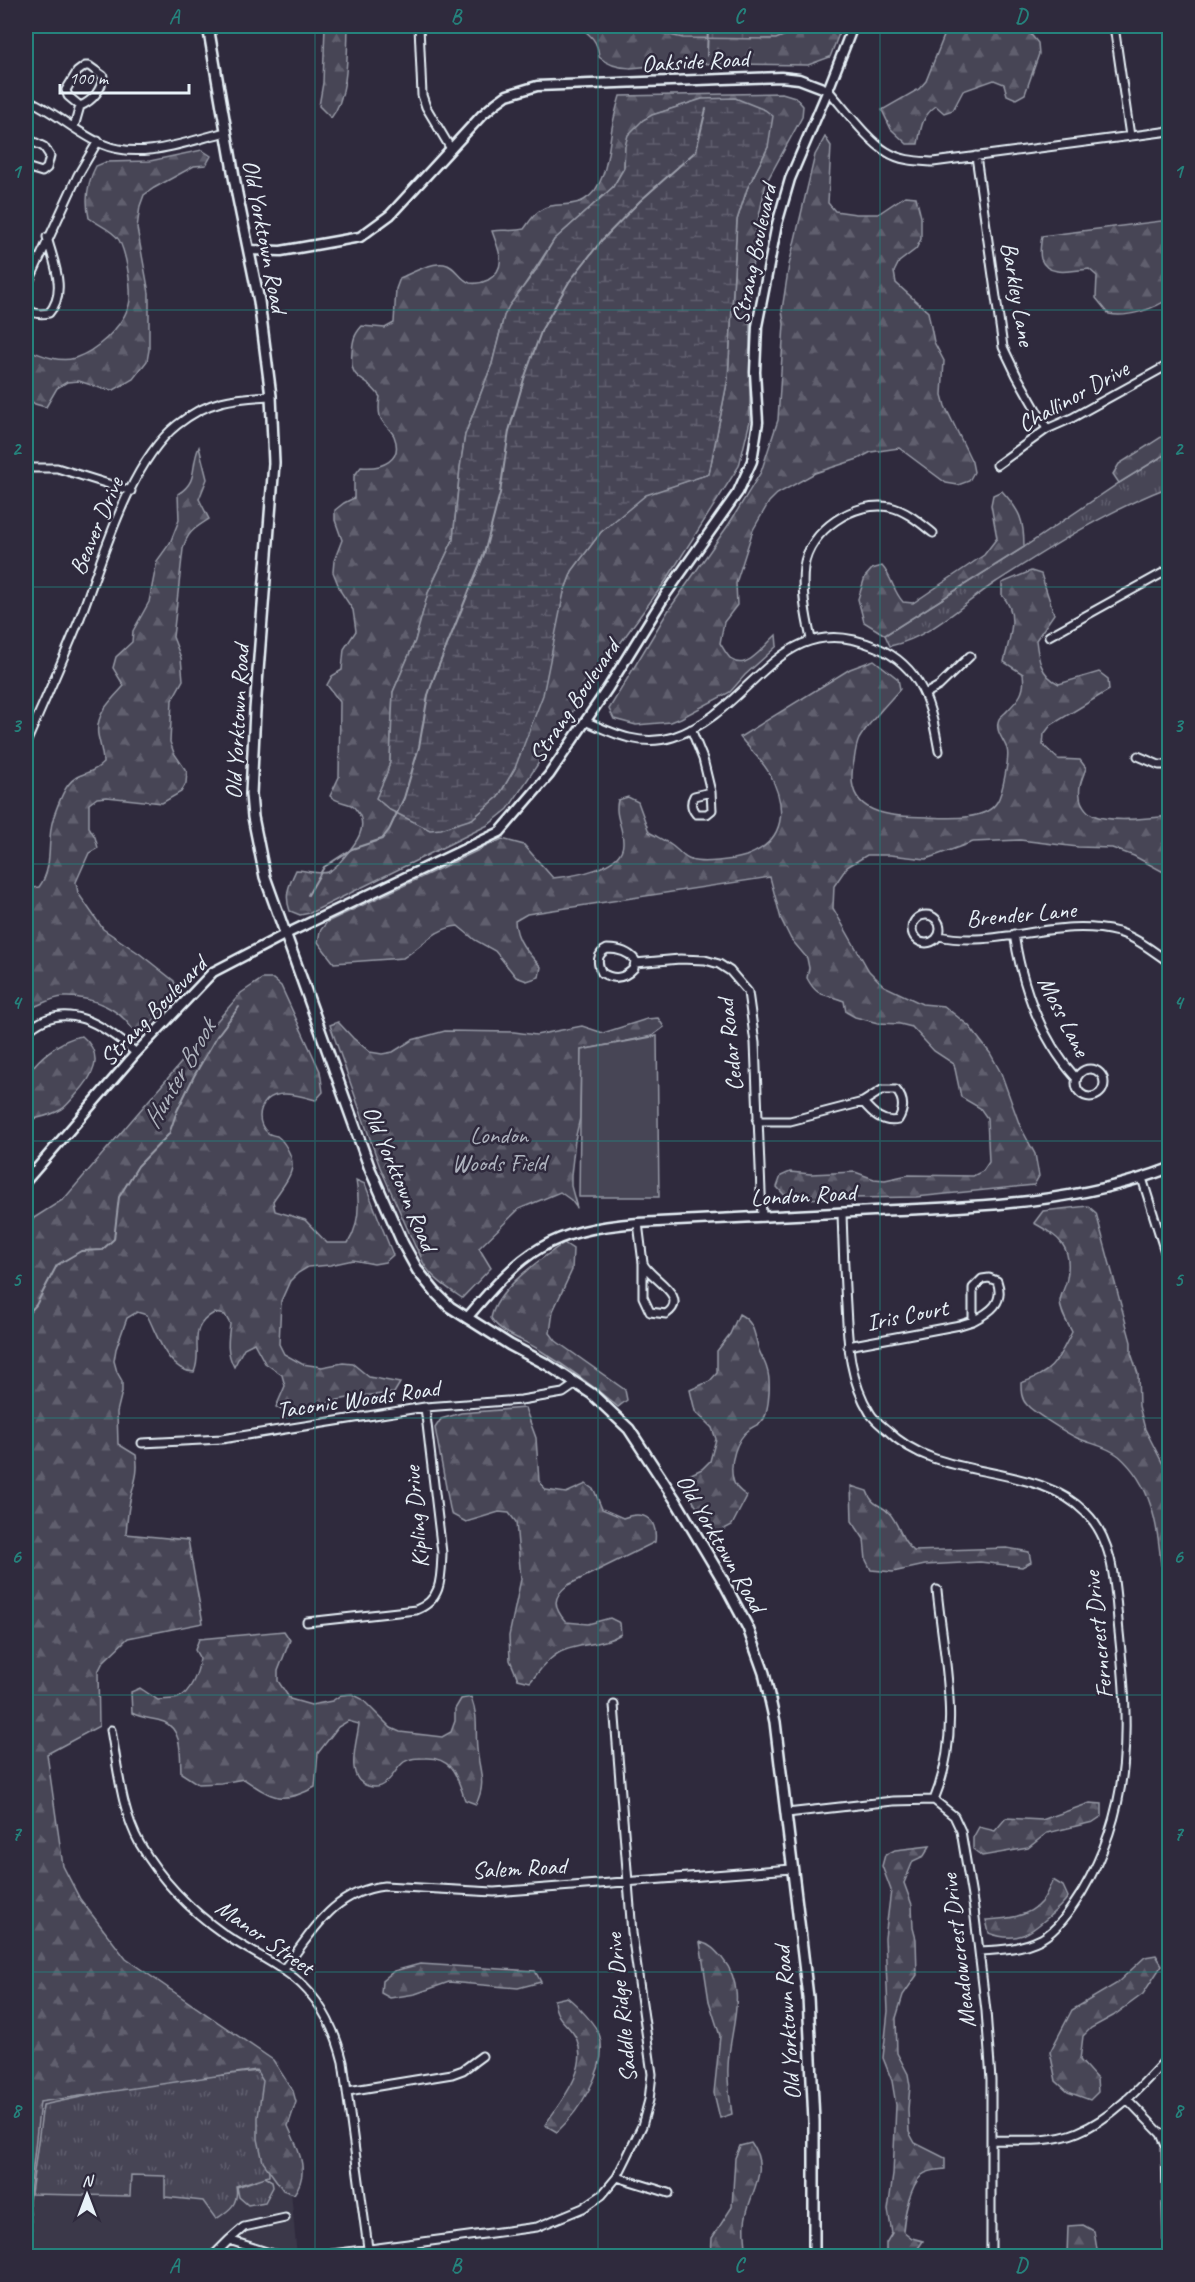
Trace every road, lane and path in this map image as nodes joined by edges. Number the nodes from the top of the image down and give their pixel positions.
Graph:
1 (208, 26) edge
2 (419, 26) edge
3 (854, 26) edge
4 (1114, 26) edge
5 (828, 90) junction
6 (26, 99) edge
7 (80, 106) junction
8 (74, 127) junction
9 (1170, 131) edge
10 (226, 132) junction
11 (1130, 136) junction
12 (26, 138) edge
13 (98, 141) junction
14 (451, 149) junction
15 (976, 156) junction
16 (26, 167) edge
17 (47, 237) junction
18 (249, 250) junction
19 (26, 288) edge
20 (26, 304) edge
21 (1170, 364) edge
22 (271, 396) junction
23 (1047, 429) junction
24 (997, 465) dead end
25 (26, 468) edge
26 (131, 491) junction
27 (933, 533) dead end
28 (1170, 569) edge
29 (1049, 636) dead end
30 (811, 639) junction
31 (970, 656) dead end
32 (925, 694) junction
33 (585, 721) junction
34 (691, 729) junction
35 (26, 743) edge
36 (939, 751) dead end
37 (1138, 756) dead end
38 (1170, 765) edge
39 (711, 792) dead end
40 (286, 934) junction
41 (1014, 934) junction
42 (939, 936) junction
43 (635, 963) junction
44 (1170, 963) edge
45 (26, 1033) edge
46 (136, 1053) junction
47 (1076, 1078) junction
48 (863, 1102) junction
49 (757, 1121) junction
50 (1170, 1168) edge
51 (1142, 1178) junction
52 (26, 1181) edge
53 (842, 1213) junction
54 (762, 1217) junction
55 (638, 1223) junction
56 (643, 1263) junction
57 (1170, 1268) edge
58 (467, 1318) junction
59 (973, 1321) junction
60 (848, 1346) junction
61 (576, 1384) junction
62 (425, 1407) junction
63 (142, 1443) dead end
64 (937, 1590) dead end
65 (307, 1622) dead end
66 (614, 1705) dead end
67 (111, 1730) dead end
68 (934, 1800) junction
69 (787, 1813) junction
70 (792, 1869) junction
71 (627, 1881) junction
72 (979, 1952) junction
73 (284, 1970) junction
74 (1170, 2055) edge
75 (482, 2056) dead end
76 (348, 2091) junction
77 (1127, 2099) junction
78 (1170, 2133) edge
79 (1161, 2134) junction
80 (991, 2140) junction
81 (617, 2177) junction
82 (669, 2193) dead end
83 (285, 2218) dead end
84 (229, 2240) junction
85 (368, 2248) junction
86 (213, 2256) edge
87 (286, 2256) edge
88 (317, 2256) edge
89 (813, 2256) edge
90 (991, 2256) edge
91 (1168, 2256) edge

1 - 10 main road, Old Yorktown Road
2 - 14 street
3 - 5 street, Strang Boulevard
4 - 11 street
5 - 14 street, Oakside Road
5 - 15 street, Oakside Road
5 - 33 street, Strang Boulevard
6 - 8 street
7 - 7 street
7 - 8 street
8 - 13 street
9 - 11 street, Oakside Road
10 - 13 street
10 - 18 main road, Old Yorktown Road
11 - 15 street, Oakside Road
12 - 16 street
13 - 17 street
14 - 18 street, Oakside Road
15 - 23 street, Barkley Lane
17 - 19 street
17 - 20 street
18 - 22 main road, Old Yorktown Road
21 - 23 street, Challinor Drive
22 - 26 street, Beaver Drive
22 - 40 main road, Old Yorktown Road
23 - 24 street, Challinor Drive
25 - 26 street
26 - 35 street, Beaver Drive
27 - 30 street
28 - 29 street
30 - 32 street
30 - 34 street
31 - 32 street
32 - 36 street
33 - 34 street
33 - 40 street, Strang Boulevard
34 - 39 street
37 - 38 street
40 - 46 street, Strang Boulevard
40 - 58 main road, Old Yorktown Road
41 - 42 street, Brender Lane
41 - 44 street, Brender Lane
41 - 47 street, Moss Lane
42 - 42 street, Brender Lane
43 - 43 street
43 - 49 street, Cedar Road
45 - 46 street
46 - 52 street, Strang Boulevard
47 - 47 street, Moss Lane
48 - 48 street
48 - 49 street
49 - 54 street, Cedar Road
50 - 51 street, London Road
51 - 53 street, London Road
51 - 57 street
53 - 54 street, London Road
53 - 60 street, Ferncrest Drive
54 - 55 street, London Road
55 - 56 street
55 - 58 street, London Road
56 - 56 street
58 - 61 main road, Old Yorktown Road
59 - 59 street, Iris Court
59 - 60 street, Iris Court
60 - 72 street, Ferncrest Drive
61 - 62 street, Taconic Woods Road
61 - 69 main road, Old Yorktown Road
62 - 63 street, Taconic Woods Road
62 - 65 street, Kipling Drive
64 - 68 street
66 - 71 street, Saddle Ridge Drive
67 - 73 street, Manor Street
68 - 69 street
68 - 72 street, Meadowcrest Drive
69 - 70 main road, Old Yorktown Road
70 - 71 street, Salem Road
70 - 89 main road, Old Yorktown Road
71 - 73 street, Salem Road
71 - 81 street, Saddle Ridge Drive
72 - 80 street, Meadowcrest Drive
73 - 76 street, Manor Street
74 - 77 street
75 - 76 street
76 - 85 street, Manor Street
77 - 79 street
77 - 80 street
78 - 79 street
79 - 91 street
80 - 90 street, Meadowcrest Drive
81 - 82 street
81 - 85 street, Saddle Ridge Drive
83 - 84 street
84 - 86 street
84 - 87 street
85 - 88 street

